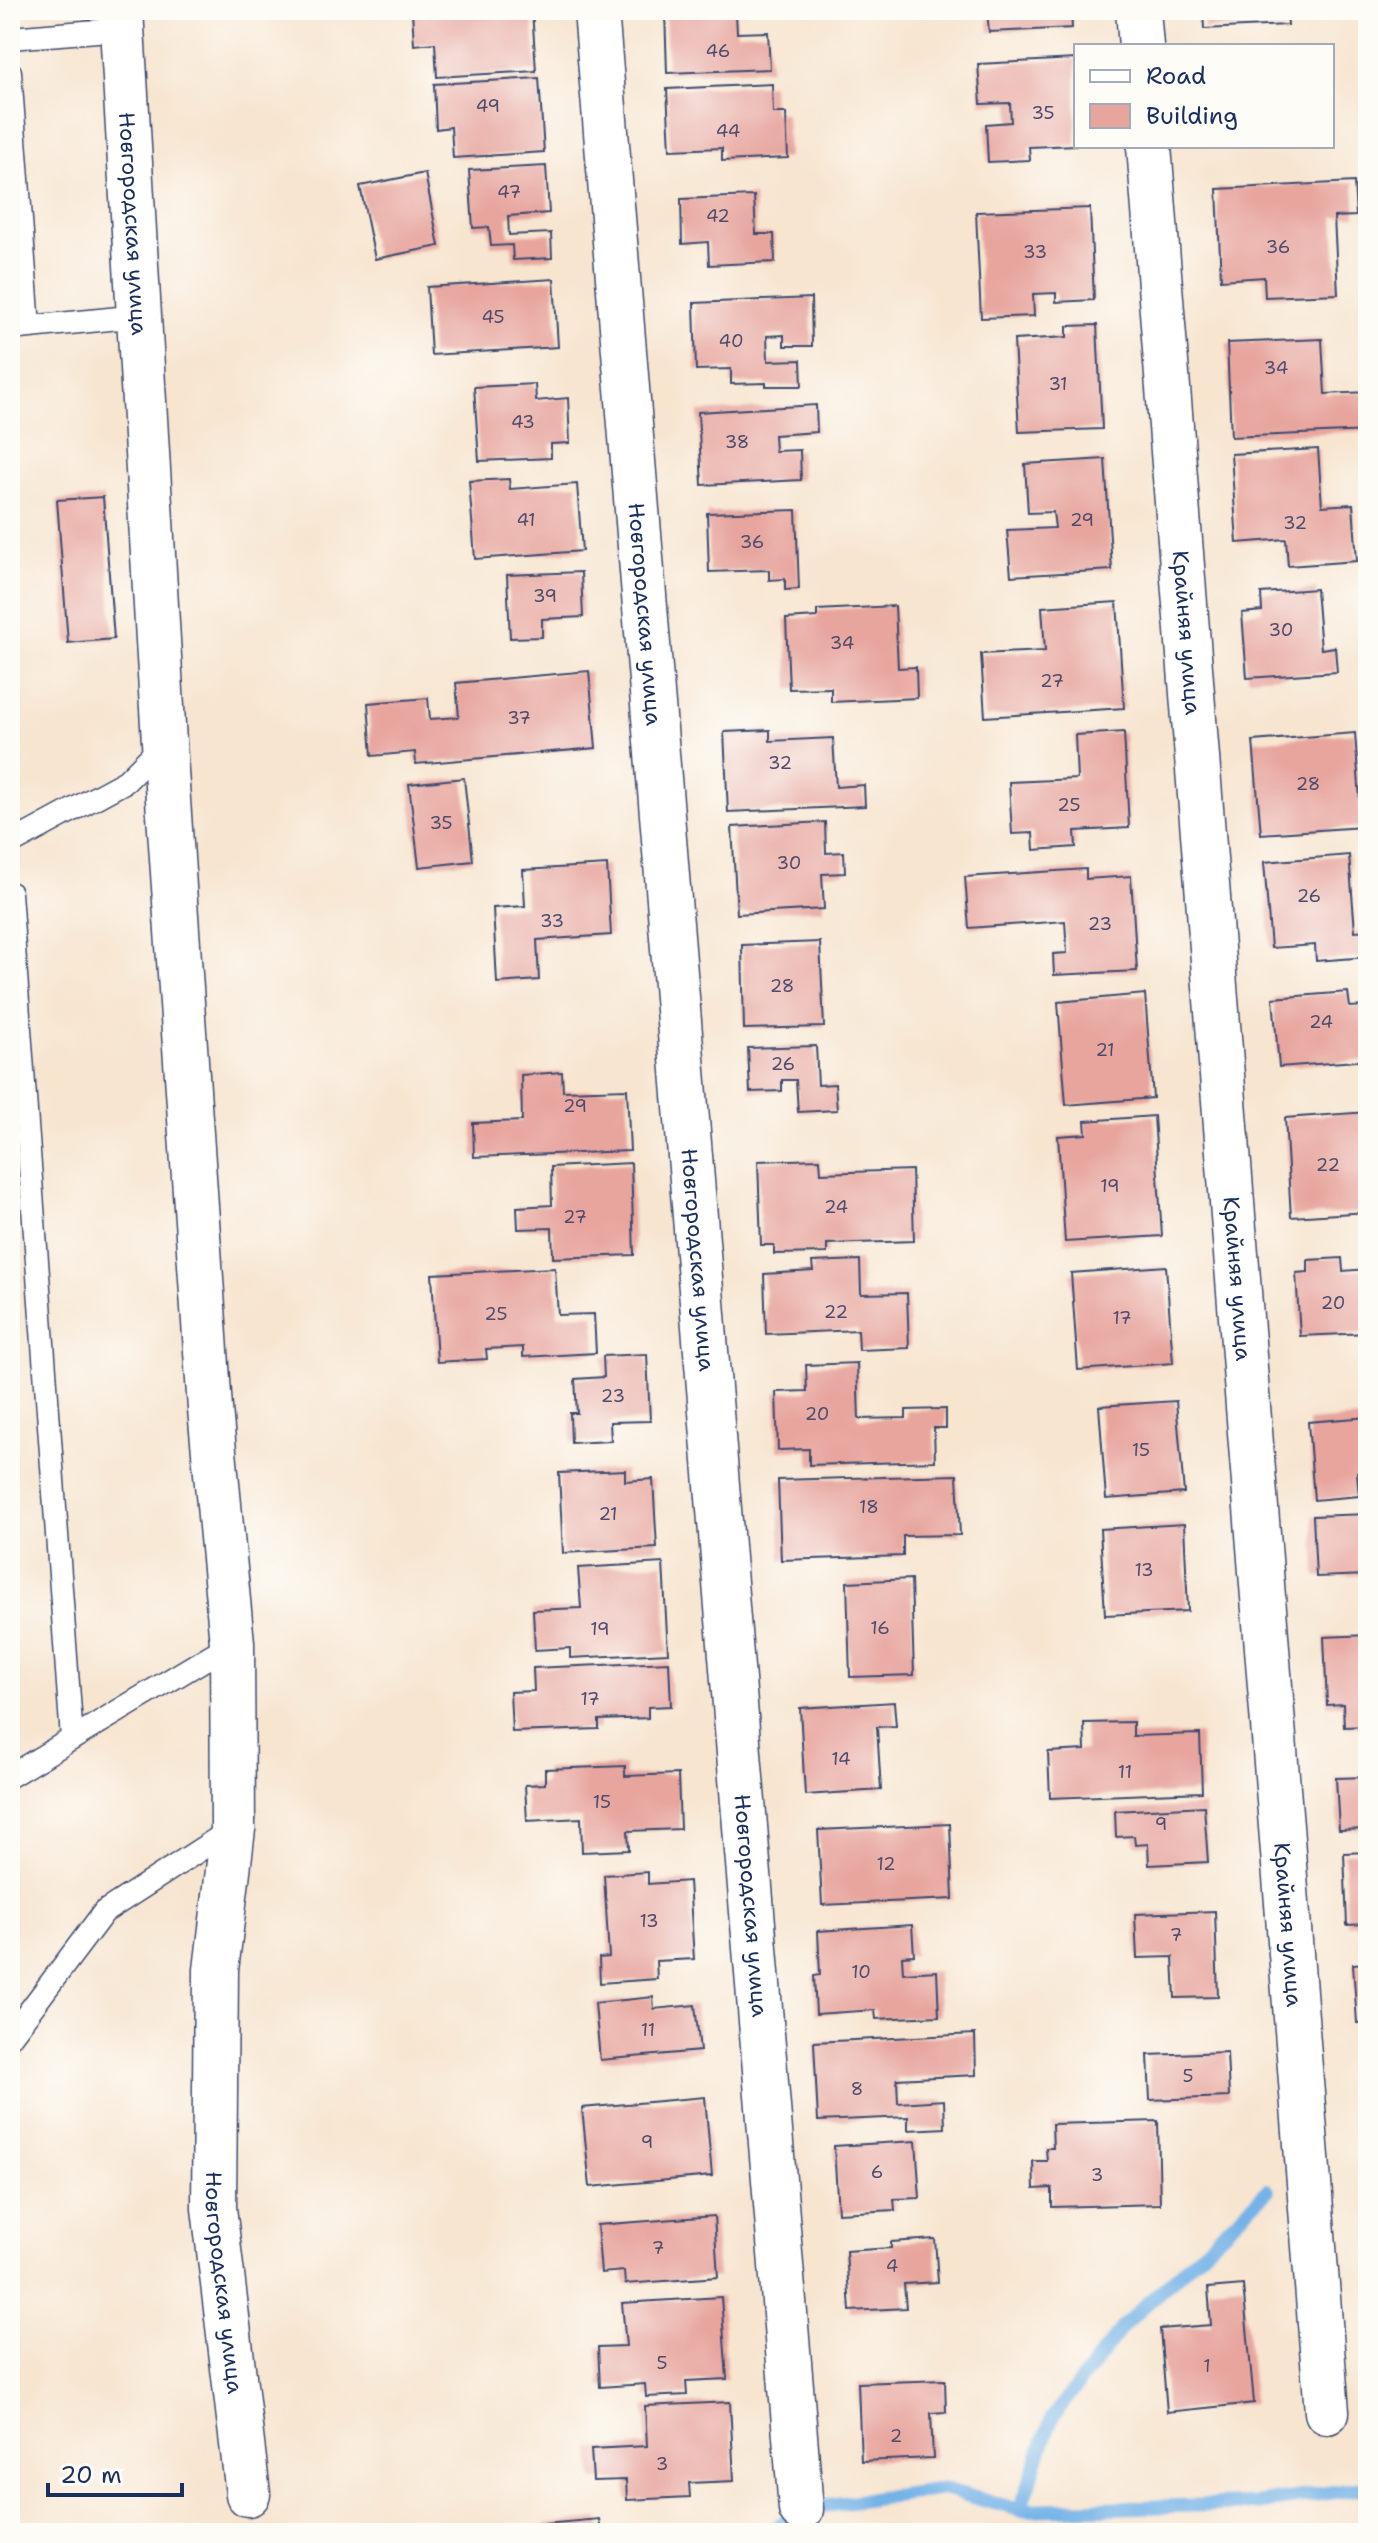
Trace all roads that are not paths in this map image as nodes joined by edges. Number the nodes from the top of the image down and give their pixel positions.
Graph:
1 (596, 10) edge
2 (1138, 10) edge
3 (121, 20) edge
4 (10, 38) edge
5 (1141, 44) edge
6 (10, 72) edge
7 (1149, 148) edge
8 (139, 316) junction
9 (20, 328) edge
10 (164, 742) junction
11 (10, 844) edge
12 (10, 893) edge
13 (232, 1643) junction
14 (72, 1739) junction
15 (10, 1776) edge
16 (233, 1829) junction
17 (10, 2037) edge
18 (1327, 2412) dead end
19 (248, 2494) dead end
20 (801, 2509) dead end

1 - 20 street, Новгородская улица
2 - 5 street
3 - 4 lane
3 - 8 street, Новгородская улица
6 - 9 lane
7 - 18 street, Крайняя улица
8 - 9 lane
8 - 10 street, Новгородская улица
10 - 11 lane
10 - 13 street, Новгородская улица
12 - 14 lane
13 - 14 lane
13 - 16 street, Новгородская улица
14 - 15 lane
16 - 17 lane
16 - 19 street, Новгородская улица

